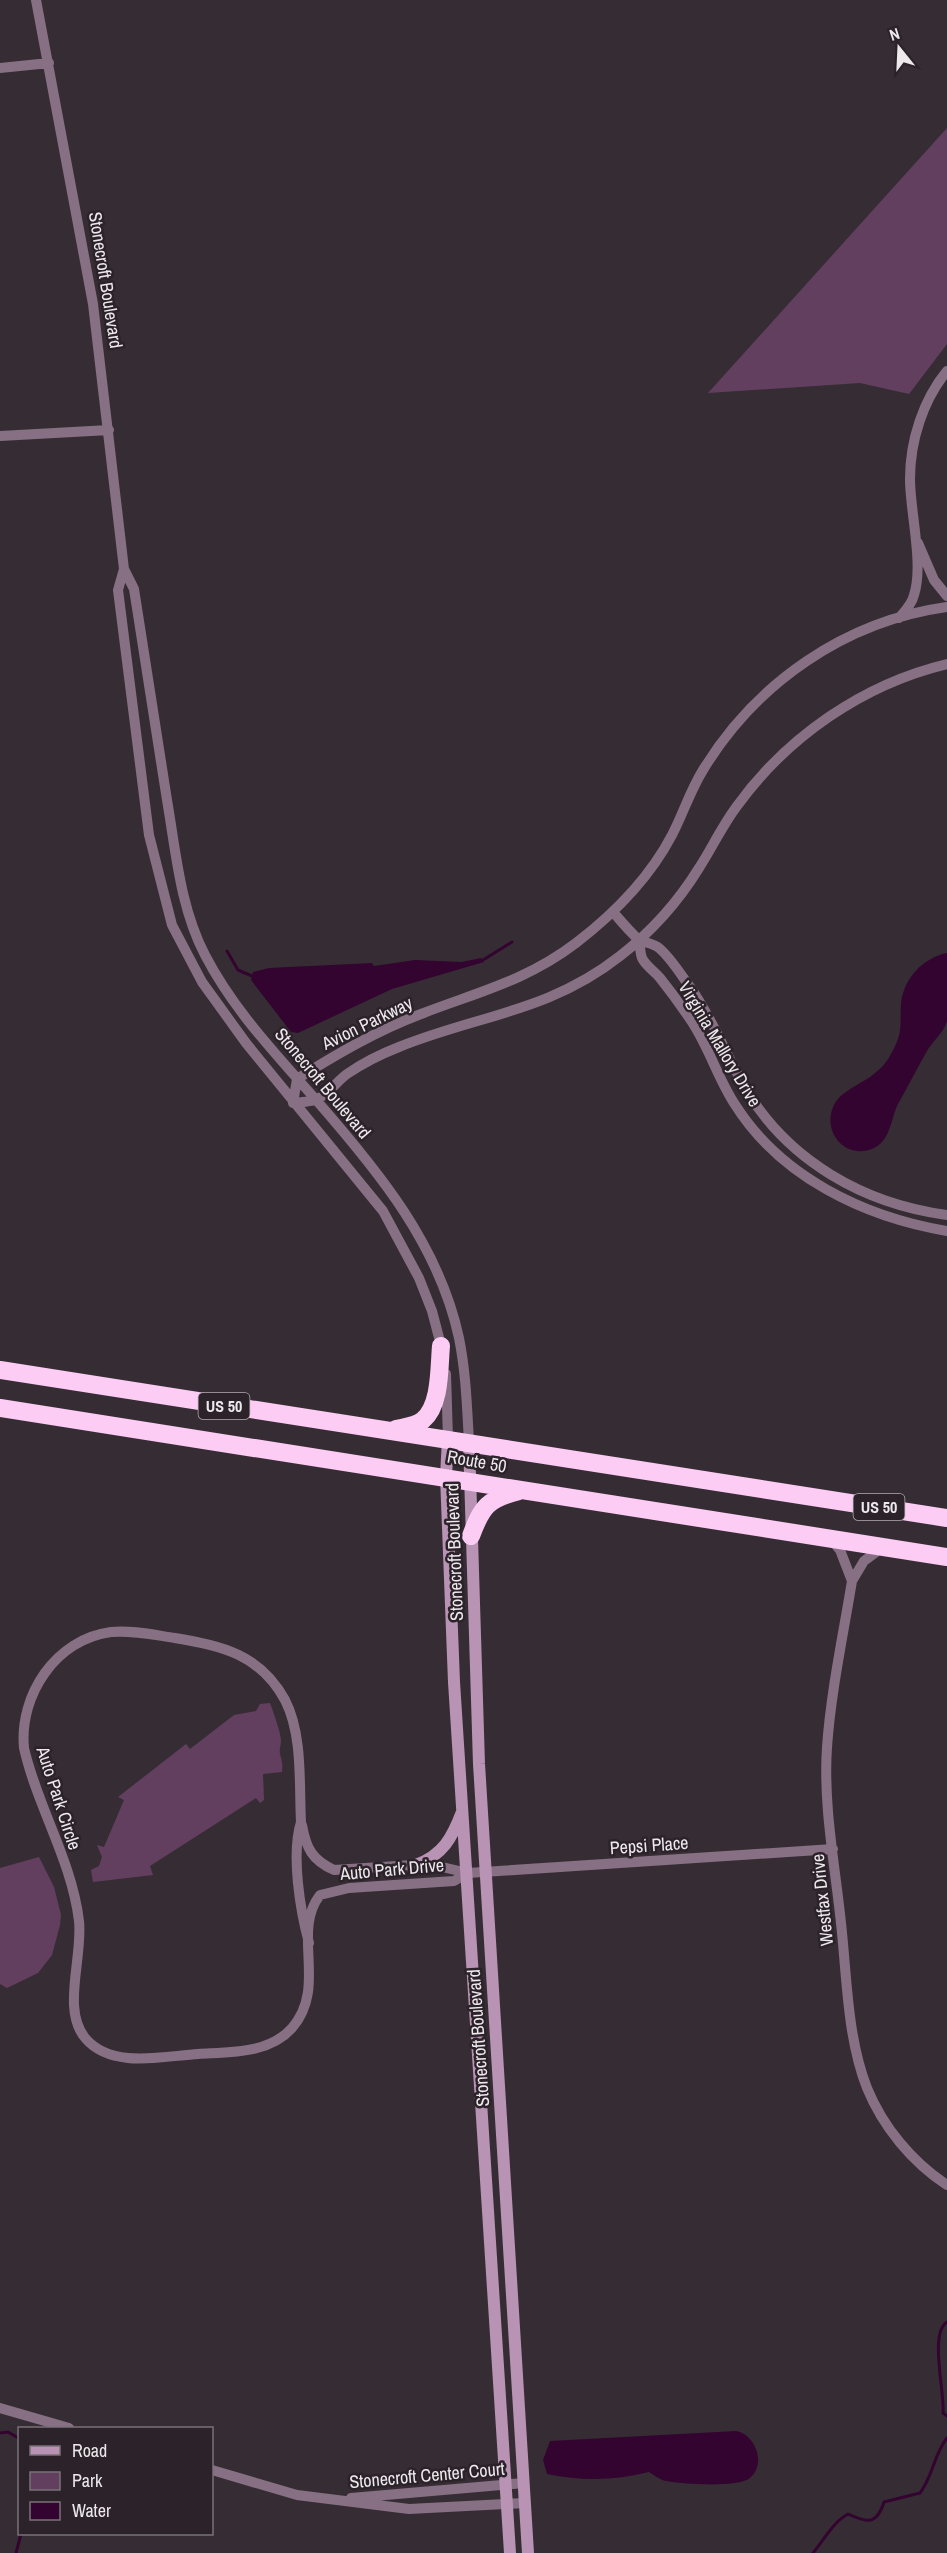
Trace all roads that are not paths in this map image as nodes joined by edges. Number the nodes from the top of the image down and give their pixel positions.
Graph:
1 (36, 0) edge
2 (49, 63) junction
3 (0, 68) edge
4 (947, 371) edge
5 (110, 430) junction
6 (0, 436) edge
7 (916, 538) junction
8 (123, 569) junction
9 (947, 596) edge
10 (947, 607) edge
11 (899, 618) junction
12 (947, 664) edge
13 (613, 912) junction
14 (639, 940) junction
15 (297, 1079) junction
16 (316, 1100) junction
17 (293, 1103) junction
18 (947, 1215) edge
19 (947, 1231) edge
20 (441, 1346) junction
21 (0, 1370) edge
22 (0, 1407) edge
23 (390, 1430) junction
24 (448, 1439) junction
25 (469, 1442) junction
26 (446, 1476) junction
27 (469, 1480) junction
28 (524, 1490) junction
29 (947, 1518) edge
30 (471, 1536) junction
31 (830, 1538) junction
32 (884, 1546) junction
33 (947, 1557) edge
34 (852, 1581) junction
35 (464, 1808) junction
36 (301, 1822) junction
37 (833, 1849) junction
38 (416, 1866) junction
39 (486, 1871) junction
40 (468, 1873) junction
41 (311, 1914) joint
42 (309, 1943) junction
43 (947, 2184) edge
44 (0, 2408) edge
45 (66, 2427) edge
46 (213, 2470) edge
47 (524, 2483) junction
48 (506, 2484) junction
49 (333, 2500) junction
50 (525, 2504) junction
51 (507, 2505) junction
52 (510, 2553) edge
53 (528, 2553) edge

1 - 2 street, Stonecroft Boulevard
2 - 3 street
2 - 5 street, Stonecroft Boulevard
4 - 7 street
5 - 6 street
5 - 8 street, Stonecroft Boulevard
7 - 9 street
7 - 11 street
8 - 15 street, Stonecroft Boulevard
8 - 17 street, Stonecroft Boulevard
10 - 11 street, Avion Parkway
11 - 13 street, Avion Parkway
12 - 14 street, Avion Parkway
13 - 14 street, Virginia Mallory Drive
13 - 15 street, Avion Parkway
14 - 16 street, Avion Parkway
14 - 18 street, Virginia Mallory Drive
14 - 19 street, Virginia Mallory Drive
15 - 16 street, Stonecroft Boulevard
15 - 17 street
16 - 17 street
16 - 25 street, Stonecroft Boulevard
17 - 20 street, Stonecroft Boulevard
20 - 23 highway
20 - 24 street, Stonecroft Boulevard
21 - 23 highway, Route 50 / US 50
22 - 26 highway, Route 50 / US 50
23 - 24 highway, Route 50 / US 50
24 - 25 highway, Route 50 / US 50
24 - 26 main road, Stonecroft Boulevard
25 - 27 main road, Stonecroft Boulevard
25 - 29 highway, Route 50 / US 50
26 - 27 highway, Route 50 / US 50
26 - 35 main road, Stonecroft Boulevard
27 - 28 highway, Route 50 / US 50
27 - 30 main road, Stonecroft Boulevard
28 - 30 highway
28 - 31 highway, Route 50 / US 50
30 - 39 main road, Stonecroft Boulevard
31 - 32 highway, Route 50 / US 50
31 - 34 street, Westfax Drive
32 - 33 highway, Route 50 / US 50
32 - 34 street, Westfax Drive
34 - 37 street, Westfax Drive
35 - 38 main road
35 - 40 main road, Stonecroft Boulevard
36 - 38 street, Auto Park Drive
36 - 42 street, Auto Park Circle
36 - 42 street, Auto Park Circle
37 - 39 street, Pepsi Place
37 - 43 street, Westfax Drive
38 - 40 street, Auto Park Drive
39 - 40 street, Pepsi Place
39 - 47 main road, Stonecroft Boulevard
40 - 41 street, Auto Park Drive
40 - 48 main road, Stonecroft Boulevard
41 - 42 street, Auto Park Circle
44 - 45 street
46 - 49 street, Stonecroft Center Court
47 - 48 street, Stonecroft Center Court
47 - 50 main road, Stonecroft Boulevard
48 - 49 street, Stonecroft Center Court
48 - 51 main road, Stonecroft Boulevard
49 - 51 street, Stonecroft Center Court
50 - 51 street, Stonecroft Center Court
50 - 53 main road, Stonecroft Boulevard
51 - 52 main road, Stonecroft Boulevard

